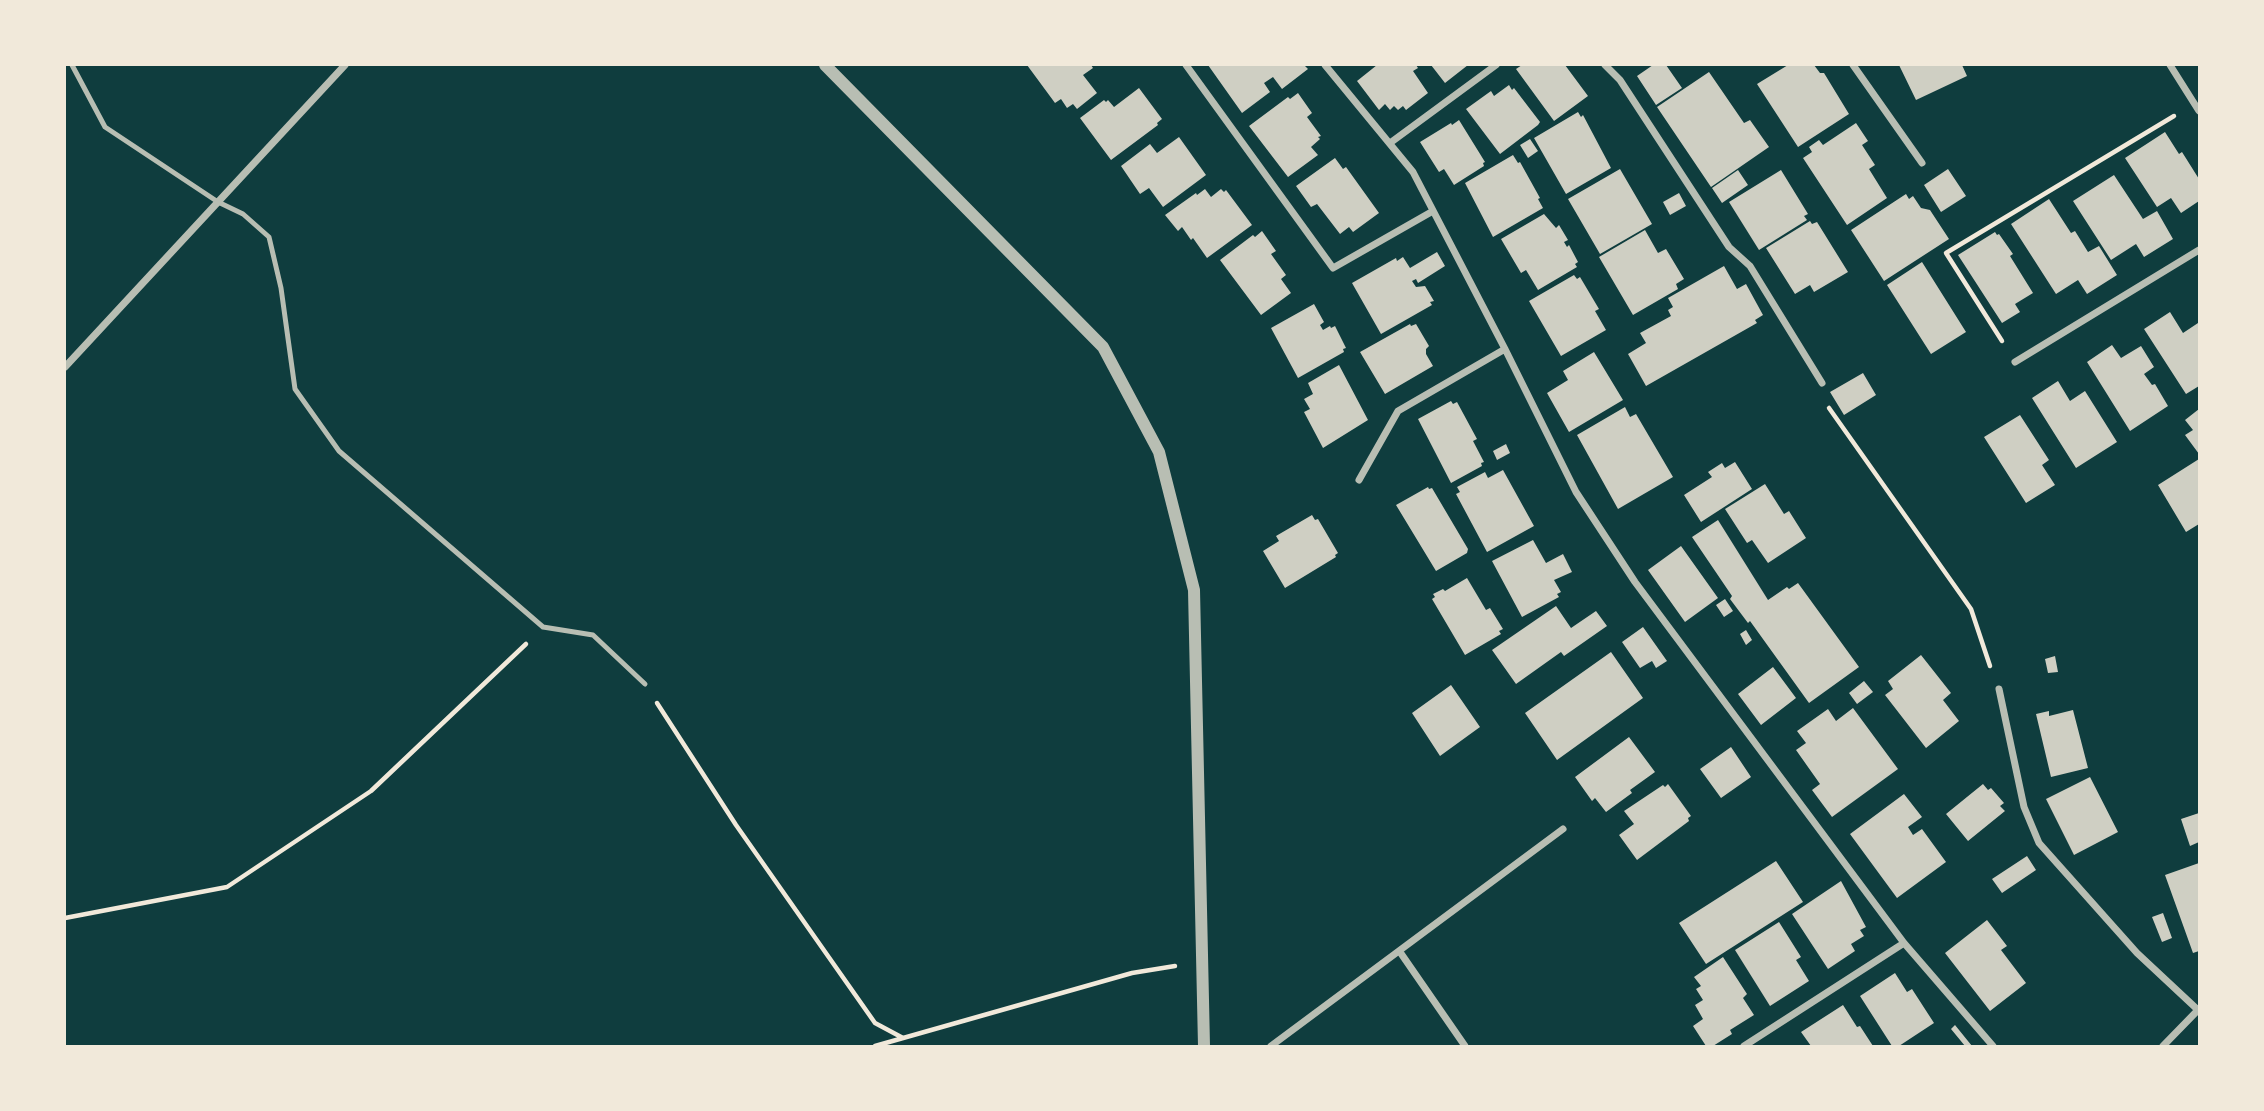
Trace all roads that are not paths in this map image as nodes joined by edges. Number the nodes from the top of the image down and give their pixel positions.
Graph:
1 (72, 65) edge
2 (345, 65) edge
3 (825, 65) edge
4 (1186, 65) edge
5 (1325, 65) edge
6 (1496, 65) edge
7 (1605, 65) edge
8 (1853, 65) edge
9 (2170, 65) edge
10 (2199, 111) edge
11 (1390, 143) junction
12 (1922, 163) dead end
13 (218, 202) junction
14 (1433, 211) junction
15 (2199, 250) edge
16 (1505, 349) junction
17 (2015, 362) road end
18 (65, 367) edge
19 (1822, 383) road end
20 (1359, 480) dead end
21 (645, 684) road end
22 (1999, 690) road end
23 (1563, 829) dead end
24 (1904, 943) junction
25 (1400, 952) junction
26 (2199, 1009) edge
27 (1204, 1046) edge
28 (1271, 1046) edge
29 (1465, 1046) edge
30 (1744, 1046) edge
31 (1993, 1046) edge
32 (2163, 1046) edge

1 - 13 lane
2 - 13 street
3 - 27 street
4 - 14 street
5 - 11 street
6 - 11 street
7 - 19 street
8 - 12 street
9 - 10 street
11 - 14 street
13 - 18 street
13 - 21 lane
14 - 16 street
15 - 17 street
16 - 20 street
16 - 24 street
22 - 26 street
23 - 25 street
24 - 30 street
24 - 31 street
25 - 28 street
25 - 29 street
26 - 32 street

